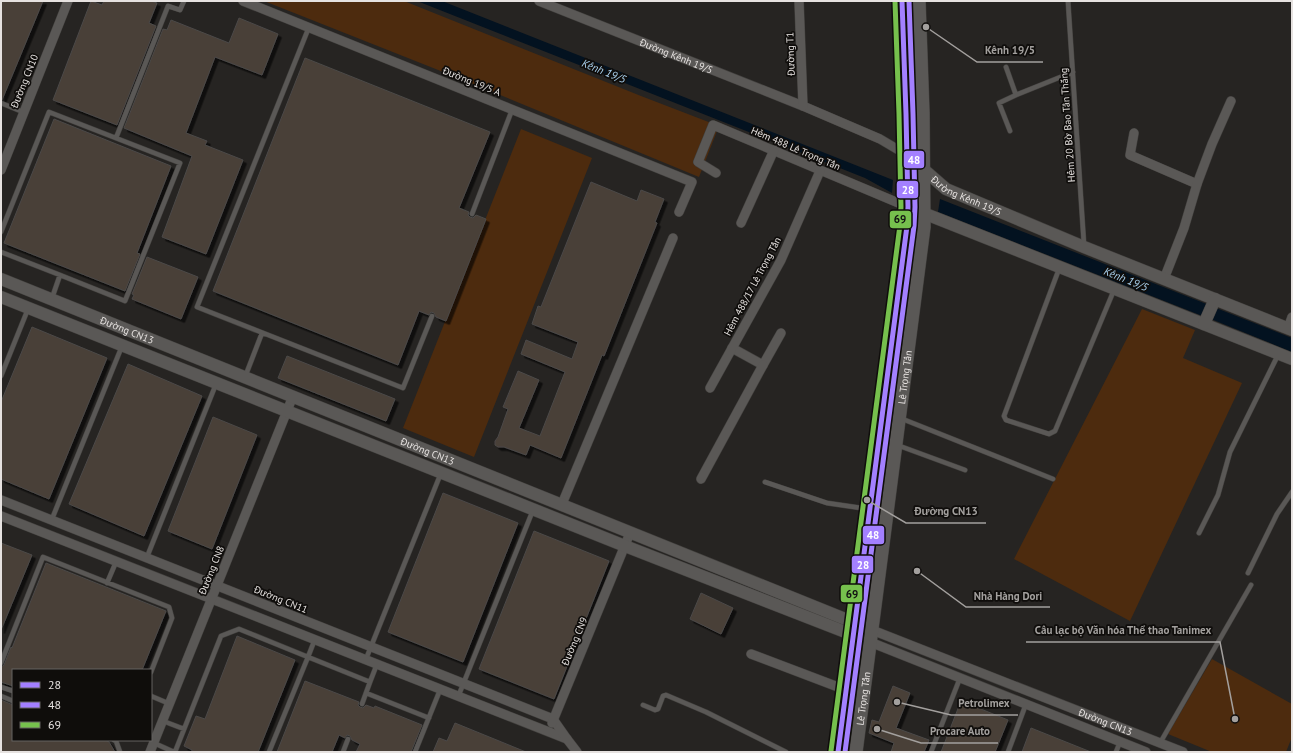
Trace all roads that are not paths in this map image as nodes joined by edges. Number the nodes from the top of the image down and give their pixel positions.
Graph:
1 (68, 1) edge
2 (184, 1) edge
3 (243, 1) edge
4 (539, 1) edge
5 (799, 1) edge
6 (902, 1) edge
7 (919, 1) edge
8 (1068, 1) edge
9 (309, 27) junction
10 (1006, 67) dead end
11 (1072, 72) junction
12 (1016, 94) junction
13 (1231, 101) dead end
14 (1, 103) edge
15 (803, 106) junction
16 (512, 110) junction
17 (23, 112) junction
18 (1010, 131) dead end
19 (1134, 133) dead end
20 (116, 138) junction
21 (774, 150) junction
22 (907, 154) junction
23 (924, 169) junction
24 (1, 170) edge
25 (820, 171) junction
26 (716, 173) dead end
27 (1197, 184) junction
28 (908, 207) junction
29 (679, 212) dead end
30 (472, 214) dead end
31 (925, 214) junction
32 (741, 223) dead end
33 (1, 232) edge
34 (673, 238) dead end
35 (1084, 247) junction
36 (1, 252) edge
37 (1060, 267) junction
38 (60, 276) junction
39 (1, 279) edge
40 (1164, 279) junction
41 (1115, 288) junction
42 (1, 296) edge
43 (52, 299) junction
44 (1214, 302) junction
45 (28, 307) junction
46 (432, 316) dead end
47 (1206, 321) junction
48 (1291, 325) edge
49 (262, 333) junction
50 (781, 333) dead end
51 (122, 345) junction
52 (732, 348) junction
53 (1279, 354) junction
54 (1292, 359) edge
55 (763, 365) junction
56 (1, 376) edge
57 (245, 377) junction
58 (217, 382) junction
59 (710, 388) dead end
60 (293, 396) junction
61 (287, 412) junction
62 (900, 418) junction
63 (896, 444) junction
64 (965, 470) dead end
65 (441, 473) junction
66 (701, 479) dead end
67 (1053, 479) dead end
68 (765, 482) dead end
69 (1292, 492) edge
70 (539, 495) junction
71 (1, 500) edge
72 (562, 504) junction
73 (870, 509) junction
74 (533, 510) junction
75 (1, 516) edge
76 (52, 519) junction
77 (1199, 532) dead end
78 (630, 533) junction
79 (625, 546) junction
80 (674, 551) junction
81 (146, 557) junction
82 (116, 562) junction
83 (670, 564) junction
84 (1248, 573) dead end
85 (107, 582) junction
86 (217, 585) junction
87 (1251, 585) dead end
88 (212, 599) junction
89 (854, 629) junction
90 (871, 636) junction
91 (315, 639) junction
92 (371, 647) junction
93 (751, 654) dead end
94 (308, 657) junction
95 (366, 659) junction
96 (1, 663) edge
97 (377, 664) junction
98 (152, 669) edge
99 (960, 678) junction
100 (370, 682) junction
101 (464, 684) junction
102 (1, 686) edge
103 (440, 690) junction
104 (846, 690) junction
105 (12, 691) edge
106 (366, 693) junction
107 (1, 696) edge
108 (152, 696) edge
109 (458, 697) junction
110 (1042, 697) junction
111 (12, 701) edge
112 (170, 704) junction
113 (362, 704) dead end
114 (1026, 704) junction
115 (643, 705) dead end
116 (1038, 709) junction
117 (429, 718) junction
118 (553, 718) junction
119 (163, 721) junction
120 (184, 729) junction
121 (548, 732) junction
122 (348, 739) dead end
123 (566, 739) junction
124 (116, 741) edge
125 (1120, 742) junction
126 (1160, 743) junction
127 (152, 748) edge
128 (120, 752) edge
129 (175, 752) edge
130 (269, 752) edge
131 (343, 752) edge
132 (415, 752) edge
133 (577, 752) edge
134 (786, 752) edge
135 (838, 752) edge
136 (856, 752) edge
137 (931, 752) edge
138 (1008, 752) edge
139 (1116, 752) edge
140 (1146, 752) edge
141 (1183, 752) edge

1 - 17 street, Đường CN10
2 - 20 lane
3 - 9 street, Đường 19/5 A
4 - 15 street, Đường Kênh 19/5
5 - 15 street, Đường T1
6 - 22 main road, Lê Trọng Tấn
7 - 23 main road, Lê Trọng Tấn
8 - 11 lane, Hẻm 20 Bờ Bao Tân Thắng
9 - 16 street, Đường 19/5 A
9 - 49 lane
10 - 12 lane
11 - 12 lane
11 - 35 lane, Hẻm 20 Bờ Bao Tân Thắng
12 - 18 lane
13 - 27 street
14 - 17 lane
15 - 22 street, Đường Kênh 19/5
16 - 29 street, Đường 19/5 A
16 - 30 lane
17 - 24 street, Đường CN10
19 - 27 street
20 - 33 lane
20 - 38 lane
21 - 25 street, Hẻm 488 Lê Trọng Tấn
21 - 26 street, Hẻm 488 Lê Trọng Tấn
21 - 32 street
22 - 23 street, Đường Kênh 19/5
22 - 28 main road, Lê Trọng Tấn
23 - 31 main road, Lê Trọng Tấn
23 - 35 street, Đường Kênh 19/5
25 - 28 street, Hẻm 488 Lê Trọng Tấn
25 - 52 street, Hẻm 488/17 Lê Trọng Tấn
27 - 40 street
28 - 31 street
28 - 73 main road, Lê Trọng Tấn
31 - 37 street
31 - 62 main road, Lê Trọng Tấn
34 - 72 street
35 - 40 street, Đường Kênh 19/5
36 - 38 lane
37 - 41 street
37 - 41 lane
38 - 43 lane
39 - 43 street, Đường CN13
40 - 44 street, Đường Kênh 19/5
41 - 47 street
42 - 45 street, Đường CN13
43 - 57 street, Đường CN13
44 - 47 street
44 - 48 street, Đường Kênh 19/5
45 - 51 street, Đường CN13
45 - 56 lane
46 - 49 lane
47 - 53 street
49 - 57 lane
50 - 55 street
51 - 58 street, Đường CN13
51 - 76 lane
52 - 55 street
52 - 59 street, Hẻm 488/17 Lê Trọng Tấn
53 - 54 street
53 - 77 lane
55 - 66 street
57 - 60 street, Đường CN13
58 - 61 street, Đường CN13
58 - 81 lane
60 - 61 street, Đường CN8
60 - 70 street, Đường CN13
61 - 65 street, Đường CN13
61 - 86 street, Đường CN8
62 - 63 main road, Lê Trọng Tấn
62 - 67 lane
63 - 64 lane
63 - 90 main road, Lê Trọng Tấn
65 - 74 street, Đường CN13
65 - 92 lane
68 - 73 lane
69 - 84 lane
70 - 72 street, Đường CN13
70 - 74 street
71 - 76 street, Đường CN11
72 - 78 street, Đường CN13
73 - 89 main road, Lê Trọng Tấn
74 - 79 street, Đường CN13
74 - 101 lane
75 - 82 street
76 - 81 street, Đường CN11
78 - 79 street, Đường CN9
78 - 80 street, Đường CN13
79 - 83 street, Đường CN13
79 - 118 street, Đường CN9
80 - 83 street
80 - 89 street, Đường CN13
81 - 86 street, Đường CN11
82 - 85 lane
82 - 88 street
83 - 89 street, Đường CN13
85 - 96 lane
85 - 98 lane
86 - 88 street, Đường CN8
86 - 92 street, Đường CN11
87 - 126 lane
88 - 91 street
88 - 112 street, Đường CN8
89 - 90 main road
89 - 104 main road, Lê Trọng Tấn
90 - 99 street, Đường CN13
90 - 110 street, Đường CN13
90 - 136 main road, Lê Trọng Tấn
91 - 94 lane
91 - 95 street
92 - 95 lane
92 - 101 street, Đường CN11
93 - 104 street
94 - 100 lane
94 - 120 lane
94 - 130 lane
95 - 97 street
97 - 100 lane
97 - 103 street
99 - 114 street, Đường CN13
99 - 137 lane
100 - 106 lane
101 - 109 lane
101 - 118 street, Đường CN11
102 - 105 lane
103 - 109 street
103 - 117 lane
104 - 135 main road, Lê Trọng Tấn
106 - 113 lane
106 - 117 lane
107 - 111 lane
108 - 112 lane
109 - 121 street
110 - 116 street
110 - 126 street, Đường CN13
112 - 119 street, Đường CN8
114 - 116 street, Đường CN13
114 - 138 lane
115 - 134 lane
116 - 125 street, Đường CN13
117 - 132 lane
118 - 121 street, Đường CN9
118 - 123 street
119 - 120 lane
119 - 127 street, Đường CN8
120 - 129 lane
121 - 123 street
122 - 131 lane
123 - 133 street
124 - 128 lane
125 - 139 lane
125 - 140 street, Đường CN13
126 - 141 street, Đường CN13
127 - 129 lane

